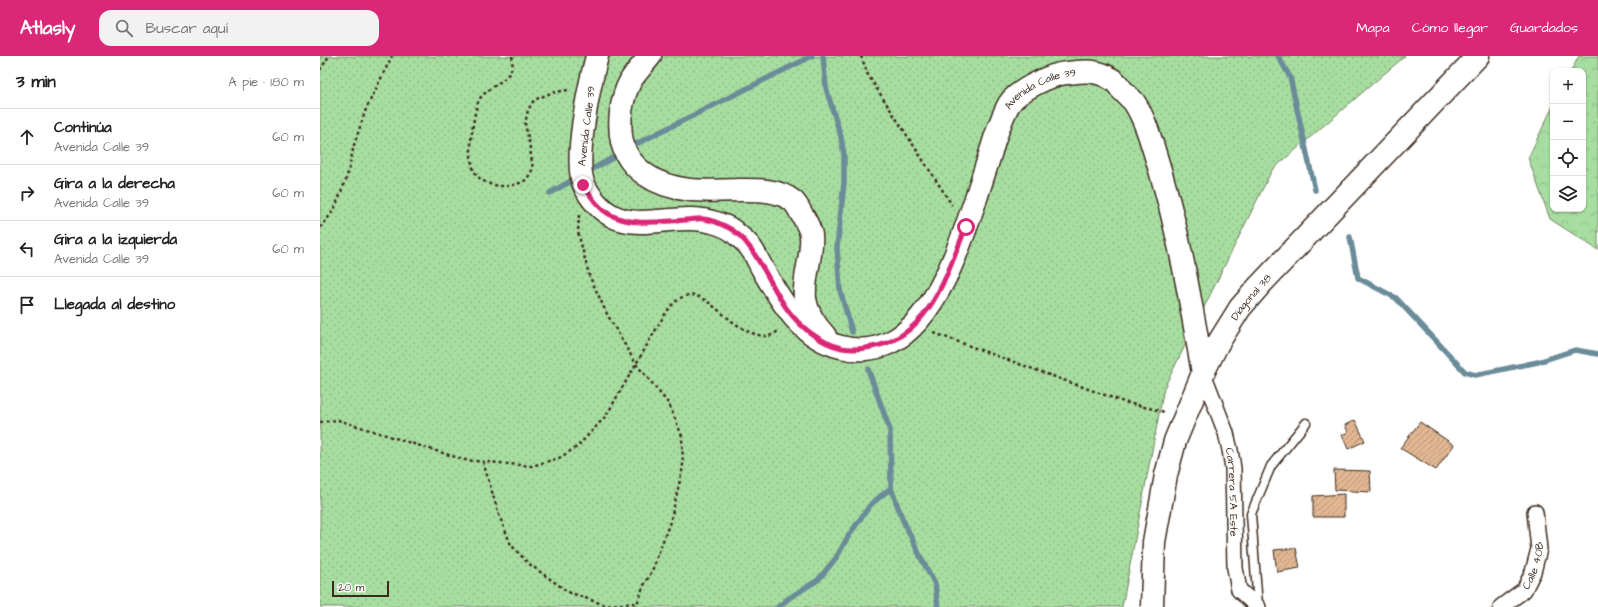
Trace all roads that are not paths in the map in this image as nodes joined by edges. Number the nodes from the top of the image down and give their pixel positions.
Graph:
1 (597, 56) edge
2 (650, 56) edge
3 (1478, 56) edge
4 (833, 346) junction
5 (1203, 372) junction
6 (1306, 423) dead end
7 (1535, 512) dead end
8 (1152, 607) edge
9 (1258, 607) edge
10 (1501, 607) edge

1 - 4 street, Avenida Calle 39
2 - 4 street
3 - 5 street, Diagonal 38
4 - 5 street, Avenida Calle 39
5 - 8 street, Diagonal 38
5 - 9 street, Carrera 5A Este
6 - 9 lane
7 - 10 street, Calle 40B

